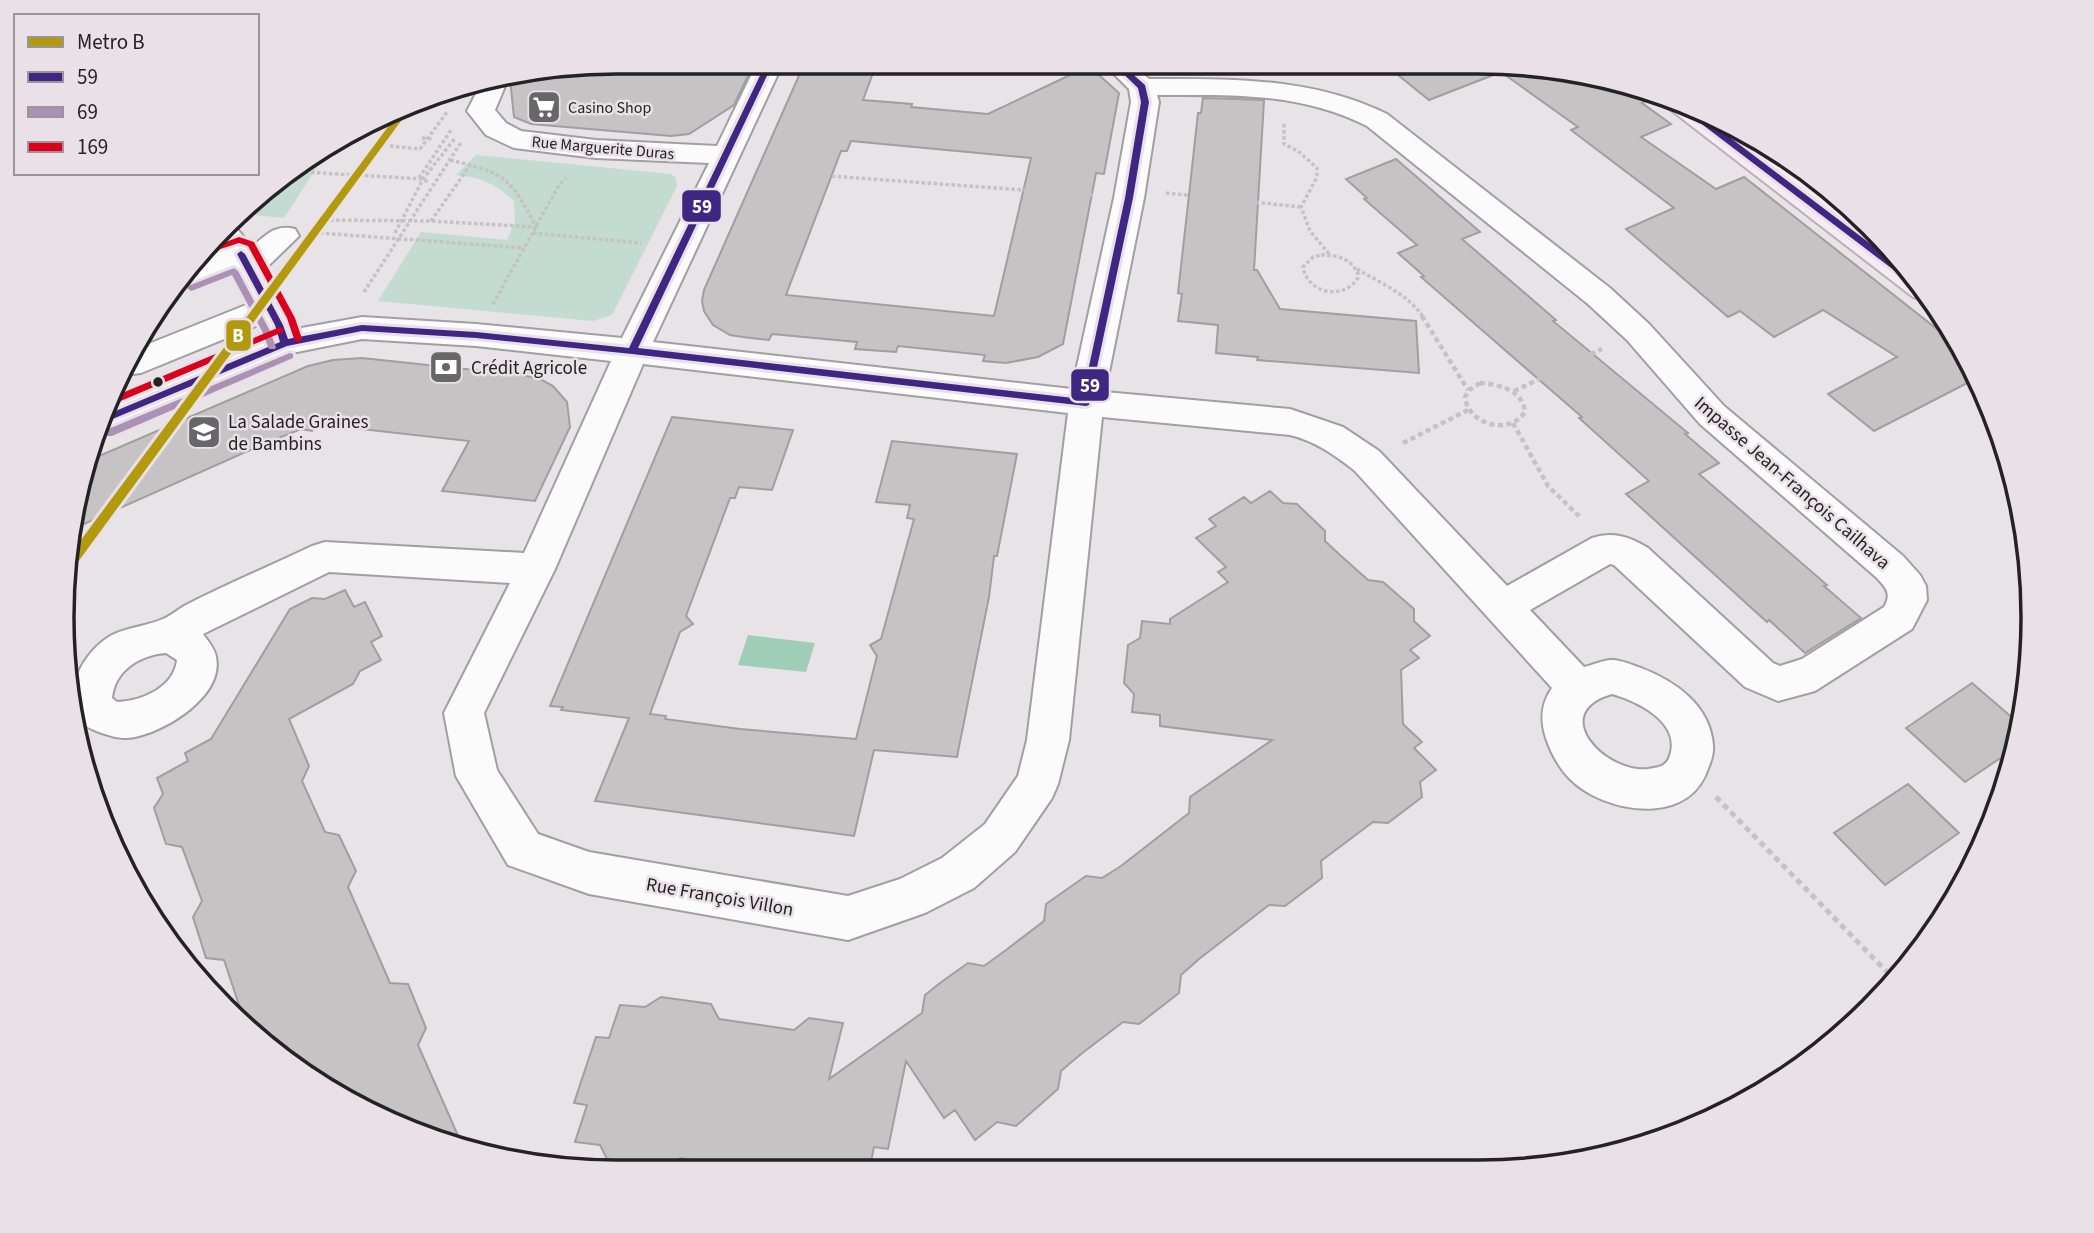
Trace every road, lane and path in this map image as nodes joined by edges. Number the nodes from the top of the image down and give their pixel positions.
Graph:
1 (765, 74) edge
2 (1128, 74) edge
3 (1142, 87) junction
4 (1284, 92) junction
5 (457, 98) edge
6 (482, 103) edge
7 (389, 124) edge
8 (1708, 125) edge
9 (422, 138) dead end
10 (429, 138) junction
11 (435, 139) dead end
12 (390, 146) dead end
13 (420, 149) junction
14 (596, 149) junction
15 (416, 154) dead end
16 (449, 160) junction
17 (471, 164) junction
18 (723, 165) junction
19 (302, 175) edge
20 (354, 177) junction
21 (426, 180) junction
22 (1129, 194) junction
23 (262, 205) edge
24 (1301, 207) junction
25 (325, 225) dead end
26 (536, 227) junction
27 (395, 233) dead end
28 (533, 233) junction
29 (298, 234) joint
30 (400, 237) junction
31 (240, 241) edge
32 (684, 247) junction
33 (524, 248) junction
34 (1330, 255) junction
35 (1890, 263) edge
36 (203, 264) edge
37 (1357, 269) junction
38 (270, 308) junction
39 (338, 331) junction
40 (1638, 332) junction
41 (476, 335) junction
42 (285, 343) junction
43 (632, 351) junction
44 (137, 362) edge
45 (1468, 390) junction
46 (1514, 391) junction
47 (1086, 403) junction
48 (1468, 410) junction
49 (112, 415) edge
50 (1513, 423) junction
51 (1367, 461) junction
52 (1622, 551) junction
53 (536, 569) junction
54 (1504, 606) junction
55 (169, 636) dead end
56 (1577, 687) junction
57 (1686, 772) junction
58 (1888, 973) edge

1 - 18 street, Rue François Villon
2 - 3 street
3 - 4 street, Impasse Jean-François Cailhava
3 - 22 street, Rue François Villon
4 - 24 path
4 - 40 street, Impasse Jean-François Cailhava
5 - 10 path
6 - 14 street, Rue Marguerite Duras
6 - 16 path
6 - 21 path
7 - 20 path
8 - 35 main road
9 - 10 path
10 - 11 path
10 - 13 path
12 - 13 path
13 - 15 path
14 - 18 street, Rue Marguerite Duras
14 - 26 path
16 - 17 path
16 - 30 path
17 - 26 path
17 - 26 path
18 - 22 path
18 - 32 street, Rue François Villon
19 - 20 path
20 - 21 path
20 - 25 path
21 - 27 path
22 - 24 path
22 - 47 street, Rue François Villon
23 - 31 path
24 - 34 path
26 - 28 path
28 - 32 path
28 - 33 path
29 - 30 path
29 - 31 street
30 - 33 path
30 - 39 path
31 - 36 street
31 - 38 street
32 - 43 street, Rue François Villon
33 - 41 path
34 - 37 path
34 - 37 path
37 - 45 path
38 - 42 street
38 - 44 street
39 - 41 street
39 - 42 street
40 - 46 path
40 - 52 street, Impasse Jean-François Cailhava
41 - 43 street
42 - 49 street
43 - 47 street
43 - 53 street, Rue François Villon
45 - 46 path
45 - 48 path
46 - 50 path
47 - 51 street
47 - 53 street, Rue François Villon
48 - 50 path
48 - 51 path
50 - 52 path
51 - 54 street
52 - 54 street
53 - 55 street
54 - 56 street
56 - 57 street
56 - 57 street
57 - 58 path

